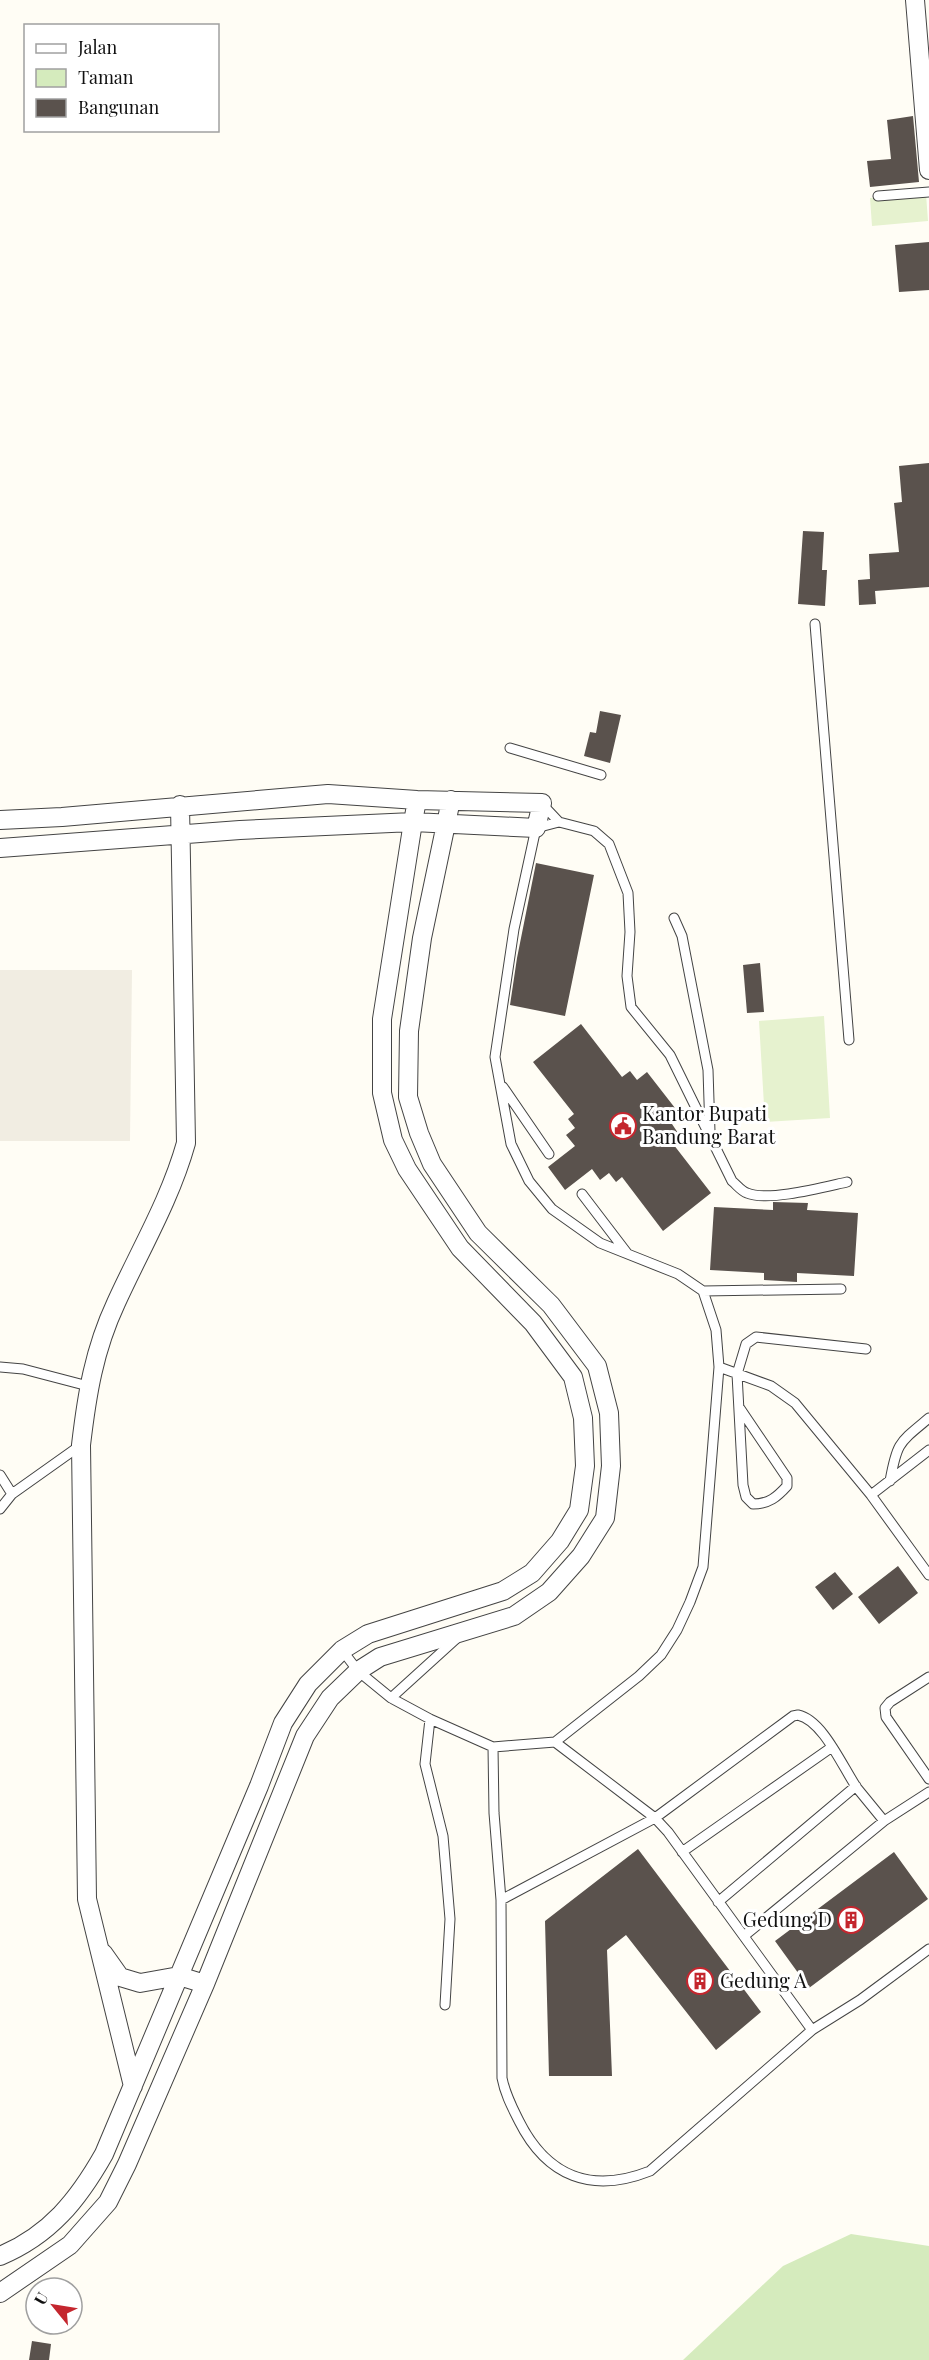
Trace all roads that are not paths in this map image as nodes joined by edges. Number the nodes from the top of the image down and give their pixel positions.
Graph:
1 (915, 0) edge
2 (923, 37) edge
3 (929, 170) edge
4 (929, 192) edge
5 (878, 196) dead end
6 (816, 624) dead end
7 (510, 748) dead end
8 (601, 775) dead end
9 (417, 800) junction
10 (451, 800) junction
11 (542, 803) junction
12 (180, 805) junction
13 (0, 820) edge
14 (413, 822) junction
15 (559, 822) junction
16 (445, 825) junction
17 (537, 828) junction
18 (180, 835) junction
19 (0, 848) edge
20 (674, 918) dead end
21 (849, 1040) dead end
22 (500, 1082) junction
23 (711, 1137) junction
24 (549, 1154) dead end
25 (847, 1182) dead end
26 (582, 1194) dead end
27 (628, 1254) junction
28 (841, 1289) dead end
29 (703, 1291) junction
30 (866, 1349) dead end
31 (0, 1367) edge
32 (719, 1367) junction
33 (737, 1374) junction
34 (88, 1386) junction
35 (739, 1407) junction
36 (929, 1418) edge
37 (81, 1445) junction
38 (929, 1450) edge
39 (0, 1475) edge
40 (890, 1481) junction
41 (12, 1494) junction
42 (871, 1495) junction
43 (0, 1509) edge
44 (929, 1575) edge
45 (460, 1632) junction
46 (342, 1650) junction
47 (358, 1671) junction
48 (929, 1677) edge
49 (391, 1698) junction
50 (430, 1719) junction
51 (555, 1742) junction
52 (832, 1747) junction
53 (493, 1748) junction
54 (929, 1779) edge
55 (856, 1786) junction
56 (929, 1792) edge
57 (655, 1818) junction
58 (884, 1821) junction
59 (682, 1852) junction
60 (501, 1900) junction
61 (718, 1902) junction
62 (744, 1936) junction
63 (97, 1944) junction
64 (929, 1949) edge
65 (179, 1976) junction
66 (205, 1984) junction
67 (445, 2004) dead end
68 (812, 2030) junction
69 (133, 2086) junction
70 (51, 2226) junction
71 (70, 2245) junction
72 (0, 2256) edge
73 (0, 2293) edge

1 - 2 street
2 - 3 street
4 - 5 lane
6 - 21 lane
7 - 8 lane
9 - 10 street
9 - 12 street
9 - 14 street
10 - 11 street
10 - 16 street
11 - 15 lane
11 - 17 street
12 - 13 street
12 - 18 street
14 - 16 street
14 - 18 street
14 - 46 street
15 - 17 lane
15 - 23 lane
16 - 17 street
16 - 45 street
17 - 22 lane
18 - 19 street
18 - 34 street
20 - 23 lane
22 - 24 lane
22 - 27 lane
23 - 25 lane
26 - 27 lane
27 - 29 lane
28 - 29 lane
29 - 32 lane
30 - 33 lane
31 - 34 lane
32 - 33 lane
32 - 51 lane
33 - 35 lane
33 - 42 lane
34 - 37 street
35 - 35 lane
36 - 40 lane
37 - 41 lane
37 - 63 street
38 - 40 lane
39 - 41 lane
40 - 42 lane
41 - 43 lane
42 - 44 lane
45 - 47 street
45 - 49 lane
46 - 47 lane
46 - 65 street
47 - 49 lane
47 - 66 street
48 - 54 lane
49 - 50 lane
50 - 53 lane
50 - 67 lane
51 - 53 lane
51 - 57 lane
52 - 55 lane
52 - 57 lane
52 - 59 lane
53 - 60 lane
55 - 58 lane
55 - 61 lane
56 - 58 lane
57 - 59 lane
57 - 60 lane
58 - 62 lane
59 - 61 lane
60 - 68 lane
61 - 62 lane
62 - 68 lane
63 - 65 street
63 - 69 street
64 - 68 lane
65 - 66 street
65 - 69 street
66 - 71 street
69 - 70 street
70 - 71 street
70 - 72 street
71 - 73 street

